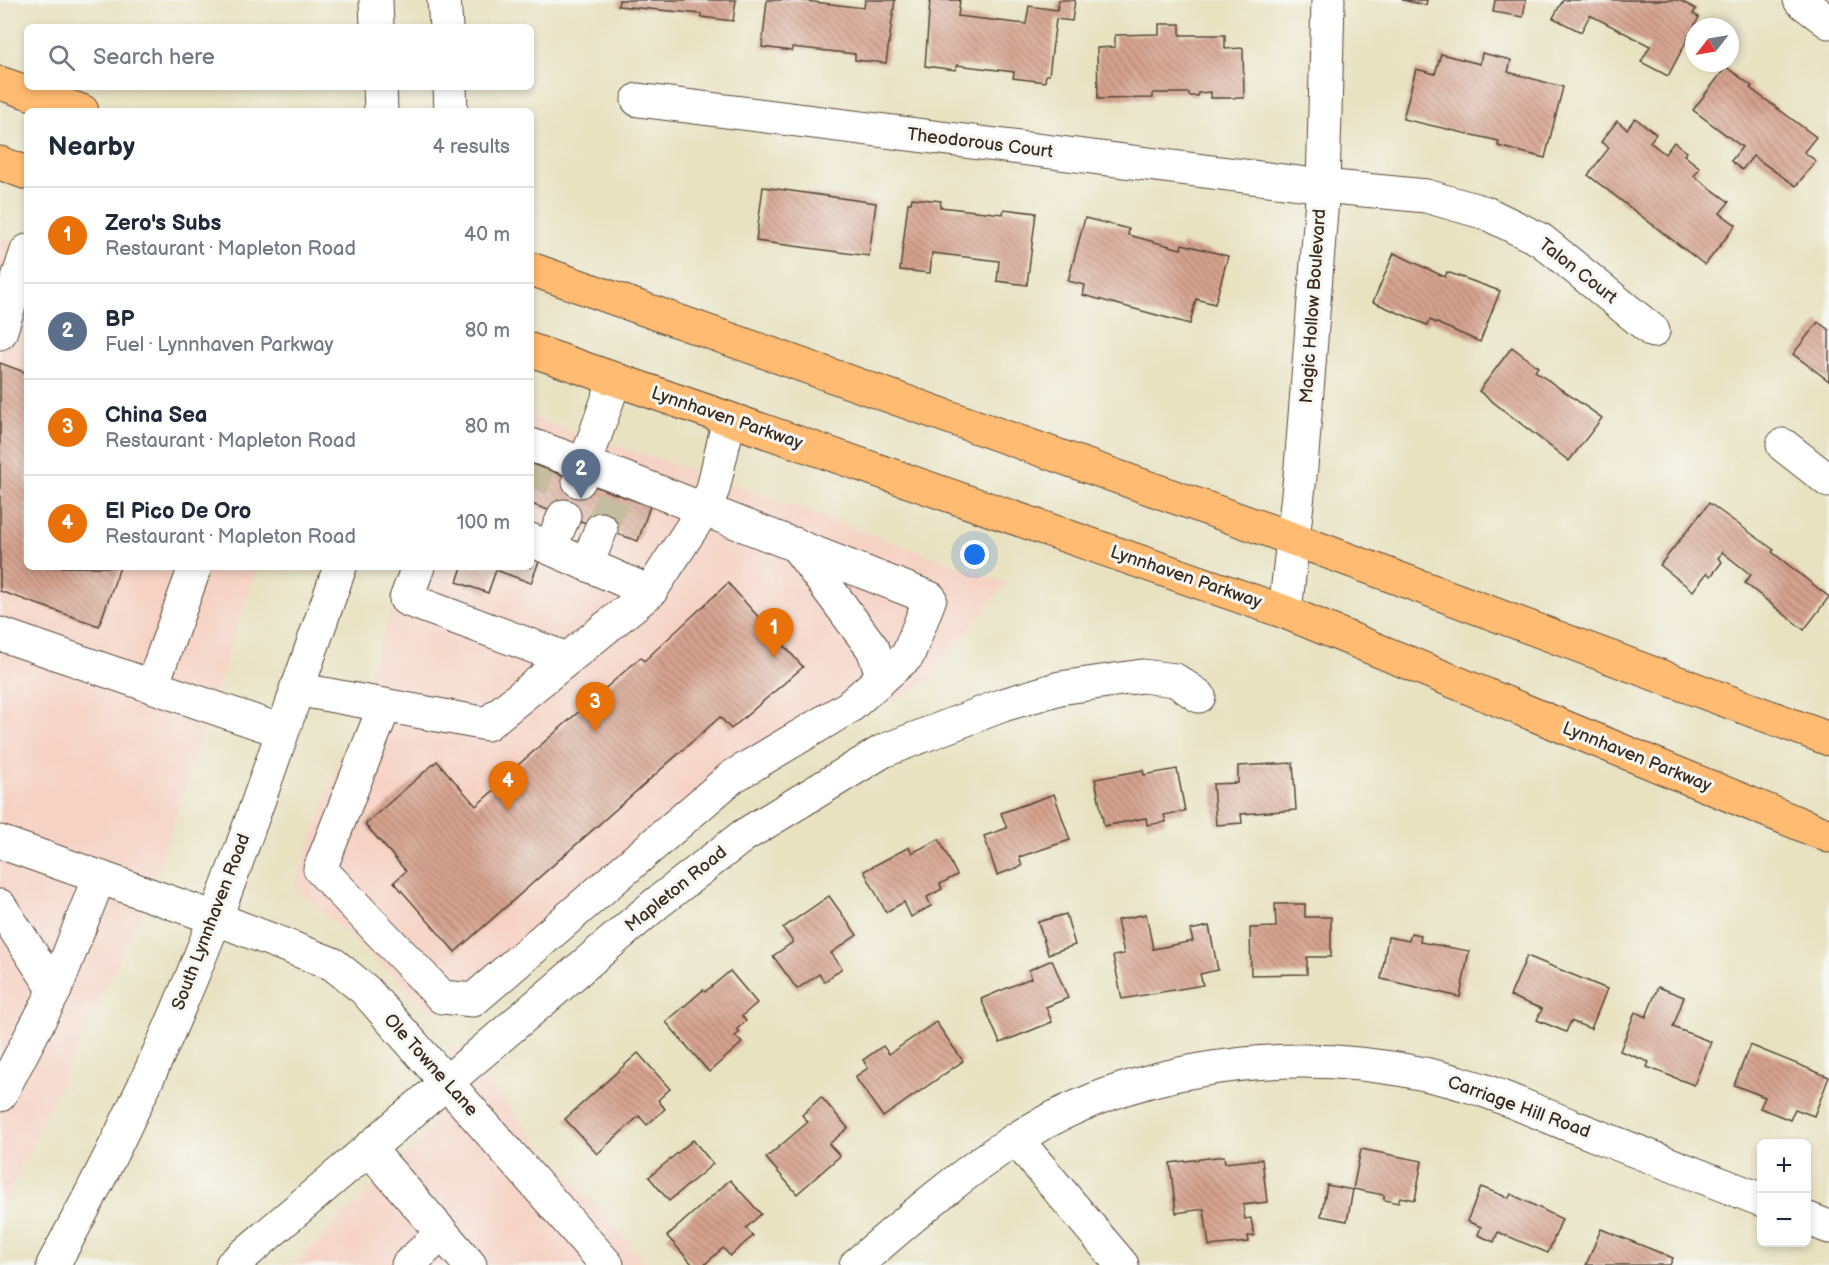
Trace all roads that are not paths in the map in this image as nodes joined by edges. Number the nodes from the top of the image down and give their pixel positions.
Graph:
1 (376, 0) edge
2 (444, 0) edge
3 (1328, 0) edge
4 (1800, 0) edge
5 (1829, 22) edge
6 (377, 24) edge
7 (446, 24) edge
8 (0, 83) edge
9 (380, 90) edge
10 (450, 90) edge
11 (638, 100) dead end
12 (73, 108) edge
13 (381, 108) edge
14 (451, 108) edge
15 (0, 163) edge
16 (24, 172) edge
17 (1323, 186) junction
18 (24, 262) edge
19 (534, 270) edge
20 (9, 315) edge
21 (1653, 332) dead end
22 (534, 351) edge
23 (615, 379) junction
24 (729, 419) junction
25 (1783, 445) dead end
26 (538, 454) edge
27 (582, 472) junction
28 (1829, 481) edge
29 (704, 509) junction
30 (564, 516) dead end
31 (601, 529) tunnel mouth
32 (1293, 539) junction
33 (541, 544) edge
34 (795, 544) junction
35 (587, 564) junction
36 (194, 570) edge
37 (338, 570) edge
38 (416, 570) edge
39 (650, 592) junction
40 (1285, 612) junction
41 (0, 634) edge
42 (567, 659) junction
43 (883, 677) junction
44 (152, 686) junction
45 (297, 689) junction
46 (1199, 696) dead end
47 (385, 705) junction
48 (282, 731) junction
49 (1829, 739) edge
50 (1829, 836) edge
51 (0, 842) edge
52 (99, 877) junction
53 (0, 906) edge
54 (215, 918) junction
55 (55, 990) junction
56 (447, 1083) junction
57 (0, 1095) edge
58 (1016, 1139) junction
59 (369, 1149) junction
60 (1757, 1198) edge
61 (1811, 1220) edge
62 (1829, 1227) edge
63 (442, 1233) junction
64 (53, 1265) edge
65 (232, 1265) edge
66 (408, 1265) edge
67 (470, 1265) edge
68 (607, 1265) edge
69 (856, 1265) edge
70 (1122, 1265) edge

1 - 6 street
2 - 7 street
3 - 17 street, Magic Hollow Boulevard
4 - 5 street
8 - 12 main road
9 - 13 street
10 - 14 street
11 - 17 street, Theodorous Court
15 - 16 main road
17 - 21 street, Talon Court
17 - 32 street, Magic Hollow Boulevard
18 - 20 street
19 - 32 main road
22 - 23 main road, Lynnhaven Parkway
23 - 24 main road, Lynnhaven Parkway
23 - 27 street
24 - 29 street
24 - 40 main road, Lynnhaven Parkway
25 - 28 street
26 - 27 street
27 - 29 street
29 - 34 street
29 - 39 street
30 - 33 street
31 - 35 street
32 - 40 street, Magic Hollow Boulevard
32 - 49 main road
33 - 35 street
34 - 43 street
34 - 43 street
35 - 39 street
36 - 44 street
37 - 45 street, South Lynnhaven Road
38 - 42 street
39 - 42 street
40 - 50 main road, Lynnhaven Parkway
41 - 44 street
42 - 47 street
43 - 47 street
44 - 48 street
45 - 47 street
45 - 48 street, South Lynnhaven Road
46 - 56 street, Mapleton Road
48 - 54 street, South Lynnhaven Road
51 - 52 street, Ole Towne Lane
52 - 54 street, Ole Towne Lane
52 - 55 street
53 - 55 street
54 - 56 street, Ole Towne Lane
54 - 64 street, South Lynnhaven Road
55 - 57 street
56 - 59 street, Mapleton Road
56 - 68 street, Ole Towne Lane
58 - 60 street, Carriage Hill Road
58 - 69 street, Carriage Hill Road
58 - 70 street
59 - 63 street
59 - 65 street, Mapleton Road
61 - 62 street
63 - 66 street
63 - 67 street

